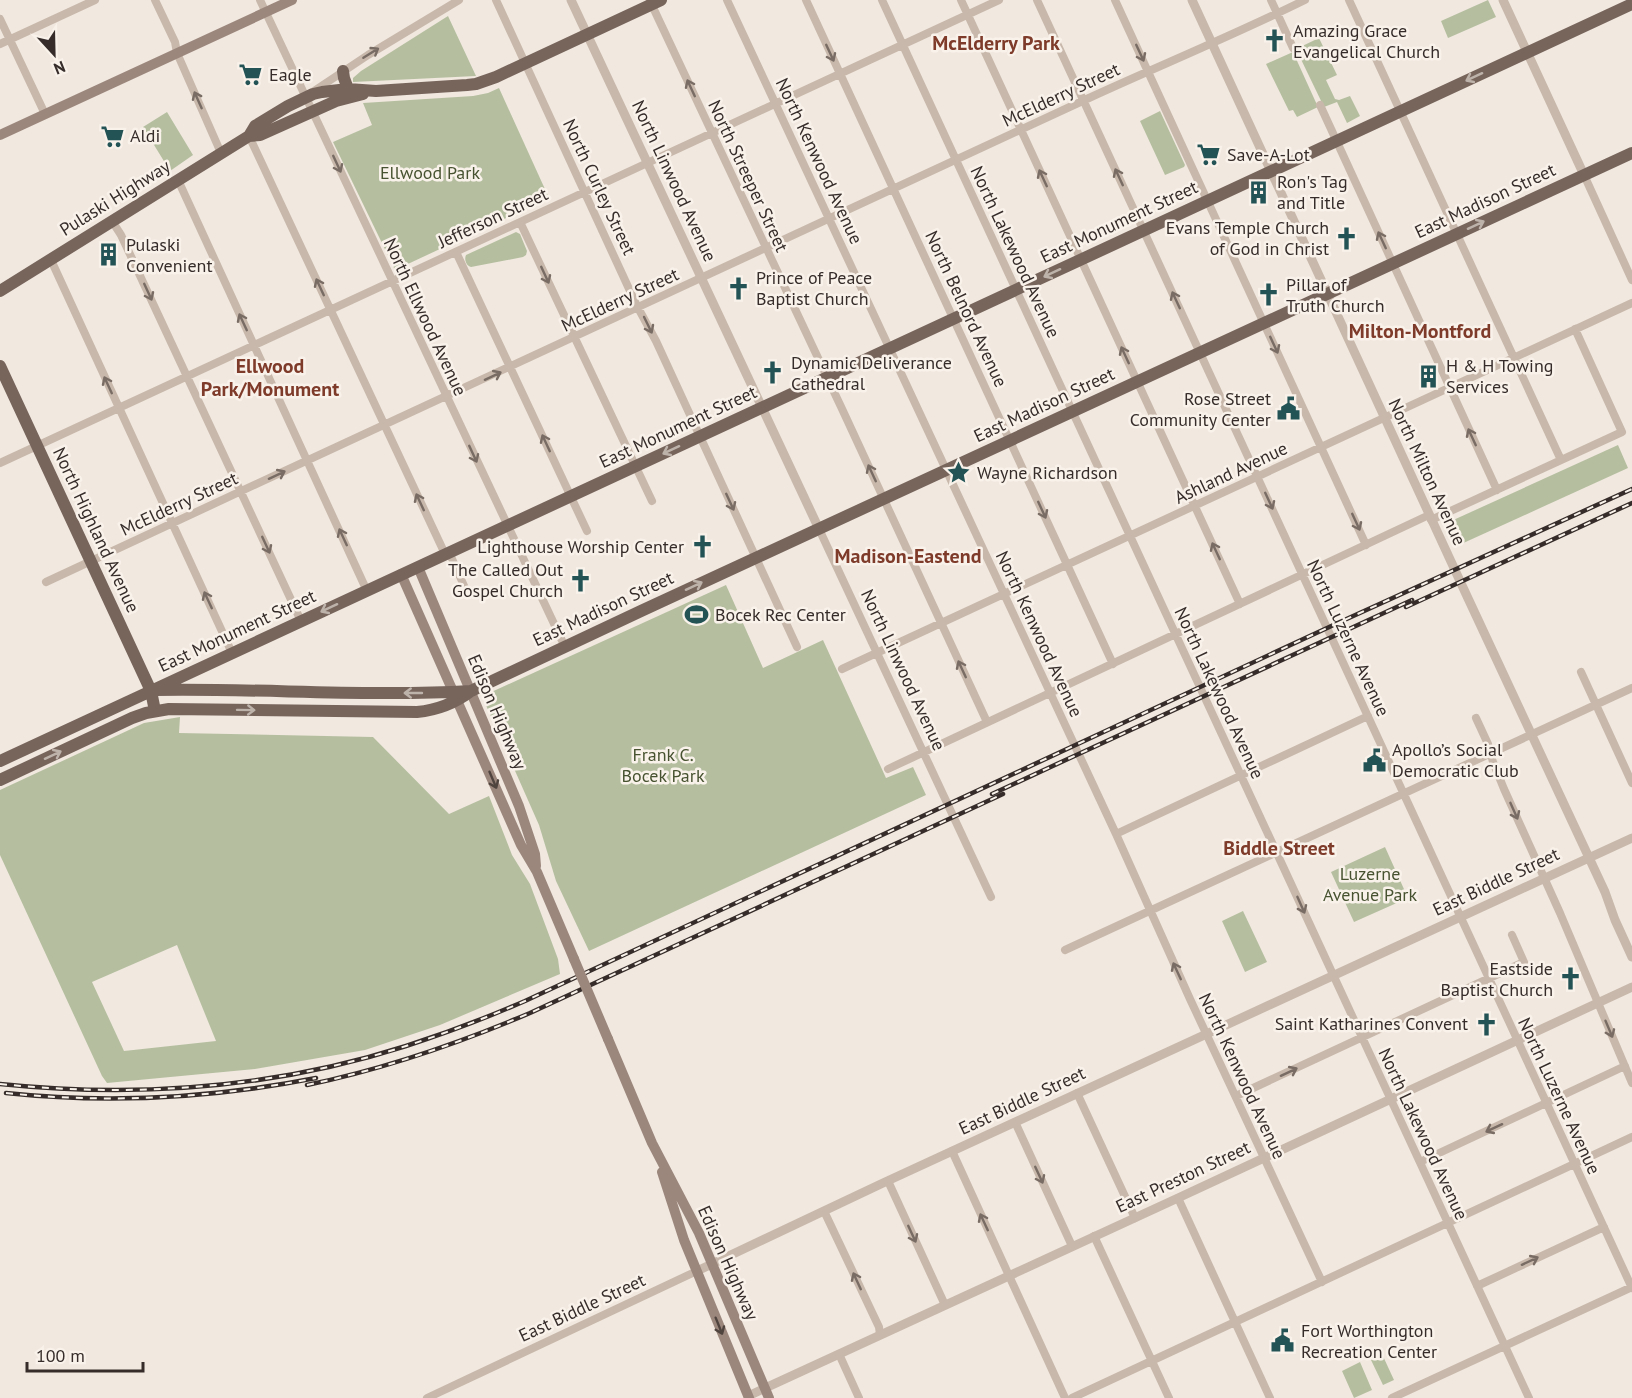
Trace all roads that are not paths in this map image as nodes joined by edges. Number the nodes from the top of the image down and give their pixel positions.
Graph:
1 (95, 0) edge
2 (155, 0) edge
3 (260, 0) edge
4 (292, 0) edge
5 (459, 0) edge
6 (496, 0) edge
7 (571, 0) edge
8 (727, 0) edge
9 (806, 0) edge
10 (882, 0) edge
11 (961, 0) edge
12 (999, 0) edge
13 (1037, 0) edge
14 (1115, 0) edge
15 (1192, 0) edge
16 (1270, 0) edge
17 (1305, 0) edge
18 (1349, 0) edge
19 (1503, 0) edge
20 (654, 1) edge
21 (1632, 4) edge
22 (266, 12) junction
23 (968, 14) junction
24 (1277, 14) junction
25 (0, 19) edge
26 (587, 34) junction
27 (10, 39) junction
28 (1212, 42) junction
29 (0, 44) edge
30 (902, 45) junction
31 (1293, 48) dead end
32 (1527, 52) junction
33 (177, 53) junction
34 (525, 63) junction
35 (344, 71) junction
36 (1148, 71) junction
37 (840, 74) junction
38 (348, 89) junction
39 (376, 91) junction
40 (305, 97) junction
41 (1084, 101) junction
42 (776, 103) junction
43 (1320, 105) dead end
44 (312, 111) junction
45 (1400, 111) junction
46 (45, 114) junction
47 (278, 127) junction
48 (1022, 131) junction
49 (712, 133) junction
50 (0, 135) edge
51 (249, 136) junction
52 (1337, 141) junction
53 (221, 153) junction
54 (1632, 153) edge
55 (956, 162) junction
56 (647, 163) junction
57 (1272, 171) junction
58 (1584, 175) junction
59 (178, 180) junction
60 (894, 190) junction
61 (584, 192) junction
62 (1208, 200) junction
63 (830, 220) junction
64 (112, 221) junction
65 (520, 222) junction
66 (1144, 231) junction
67 (1456, 234) junction
68 (766, 249) junction
69 (456, 252) junction
70 (51, 260) junction
71 (1081, 260) junction
72 (1393, 263) junction
73 (702, 279) junction
74 (1632, 280) edge
75 (392, 281) junction
76 (1016, 290) junction
77 (0, 291) edge
78 (1327, 294) junction
79 (1632, 303) edge
80 (638, 309) junction
81 (331, 310) junction
82 (954, 319) junction
83 (1264, 323) junction
84 (1575, 329) junction
85 (574, 338) junction
86 (254, 345) junction
87 (890, 348) junction
88 (1201, 353) junction
89 (1514, 358) junction
90 (0, 366) edge
91 (510, 368) junction
92 (187, 376) junction
93 (826, 378) junction
94 (1138, 382) junction
95 (1449, 388) junction
96 (446, 397) junction
97 (119, 408) junction
98 (762, 408) junction
99 (1072, 412) junction
100 (1384, 418) junction
101 (384, 426) junction
102 (700, 436) junction
103 (1010, 441) junction
104 (37, 446) junction
105 (1321, 447) junction
106 (1561, 460) junction
107 (308, 461) junction
108 (0, 463) edge
109 (635, 466) junction
110 (947, 470) junction
111 (1257, 477) junction
112 (1497, 490) junction
113 (241, 492) junction
114 (570, 496) junction
115 (884, 499) junction
116 (652, 501) dead end
117 (1195, 506) junction
118 (1430, 518) junction
119 (172, 523) junction
120 (507, 526) junction
121 (819, 529) junction
122 (587, 531) dead end
123 (1130, 536) junction
124 (1366, 545) junction
125 (447, 553) junction
126 (756, 558) junction
127 (91, 561) junction
128 (1068, 565) junction
129 (418, 567) junction
130 (401, 574) junction
131 (1302, 575) junction
132 (46, 582) dead end
133 (465, 588) dead end
134 (367, 591) junction
135 (1004, 594) junction
136 (1240, 604) junction
137 (301, 621) junction
138 (941, 624) junction
139 (1175, 634) junction
140 (565, 647) junction
141 (797, 647) dead end
142 (232, 653) junction
143 (877, 653) junction
144 (1113, 664) junction
145 (842, 669) dead end
146 (1581, 672) dead end
147 (1632, 688) edge
148 (151, 690) junction
149 (471, 691) junction
150 (1050, 693) junction
151 (456, 697) junction
152 (1596, 705) junction
153 (155, 711) junction
154 (1368, 716) junction
155 (1476, 718) dead end
156 (987, 723) junction
157 (1532, 734) junction
158 (923, 753) junction
159 (1490, 753) junction
160 (0, 761) edge
161 (888, 769) dead end
162 (1241, 776) junction
163 (0, 780) edge
164 (1632, 783) edge
165 (1403, 793) junction
166 (1116, 834) junction
167 (1632, 838) edge
168 (1276, 852) junction
169 (1589, 857) junction
170 (537, 872) junction
171 (1544, 878) junction
172 (991, 897) dead end
173 (1149, 910) junction
174 (1461, 916) junction
175 (1512, 935) dead end
176 (1065, 950) dead end
177 (1632, 957) edge
178 (1333, 975) junction
179 (1489, 978) junction
180 (1632, 987) edge
181 (1598, 1003) junction
182 (1206, 1034) junction
183 (1362, 1038) junction
184 (1517, 1040) junction
185 (1625, 1066) junction
186 (1632, 1083) edge
187 (1077, 1093) junction
188 (1236, 1096) junction
189 (1390, 1099) junction
190 (1546, 1103) junction
191 (1015, 1122) junction
192 (1632, 1137) edge
193 (652, 1143) junction
194 (952, 1151) junction
195 (1264, 1157) junction
196 (1420, 1162) junction
197 (1575, 1164) junction
198 (888, 1181) junction
199 (1178, 1198) junction
200 (824, 1210) junction
201 (1135, 1218) junction
202 (1448, 1223) junction
203 (1604, 1227) junction
204 (1094, 1236) junction
205 (1072, 1246) junction
206 (712, 1263) junction
207 (697, 1272) junction
208 (1008, 1275) junction
209 (1322, 1282) junction
210 (1477, 1286) junction
211 (1632, 1288) edge
212 (945, 1305) junction
213 (1235, 1322) junction
214 (880, 1335) junction
215 (1505, 1346) junction
216 (839, 1354) junction
217 (1152, 1361) junction
218 (767, 1393) edge
219 (749, 1397) edge
220 (427, 1398) edge
221 (860, 1398) edge
222 (1065, 1398) edge
223 (1072, 1398) edge
224 (1169, 1398) edge
225 (1270, 1398) edge
226 (1392, 1398) edge
227 (1529, 1398) edge

1 - 27 street
2 - 33 street
3 - 22 street, North Ellwood Avenue
4 - 22 main road
35 -> 5 street, Pulaski Highway
6 - 34 street, North Curley Street
7 - 26 street, North Linwood Avenue
8 - 42 street, North Kenwood Avenue
9 -> 37 street, North Belnord Avenue
10 - 30 street, North Lakewood Avenue
11 - 23 street
12 - 23 street, Jefferson Street
13 - 41 street, North Luzerne Avenue
14 -> 36 street
15 - 28 street, North Milton Avenue
16 - 24 street
17 - 24 street, McElderry Street
18 - 45 street
19 - 32 street
20 - 26 main road
49 -> 20 street, North Streeper Street
21 - 32 main road, East Monument Street
22 - 33 main road
22 - 40 street, North Ellwood Avenue
23 - 30 street, Jefferson Street
23 - 48 street
24 - 28 street, McElderry Street
24 - 31 street
25 - 27 street
26 - 34 main road
26 - 56 street, North Linwood Avenue
27 - 29 street
27 - 46 street
28 - 36 street, McElderry Street
28 - 57 street, North Milton Avenue
30 - 37 street, Jefferson Street
30 - 55 street, North Lakewood Avenue
32 -> 45 main road, East Monument Street
32 - 58 street
33 - 46 main road
53 -> 33 street
34 - 39 main road
34 - 61 street, North Curley Street
35 - 38 main road
35 - 40 street, Pulaski Highway
36 - 41 street, McElderry Street
36 - 62 street
37 - 42 street, Jefferson Street
37 - 60 street, North Belnord Avenue
38 - 39 main road
38 - 40 main road
39 - 44 main road, Pulaski Highway
40 - 44 street, North Ellwood Avenue
40 - 47 main road
40 - 51 main road, Pulaski Highway
41 - 48 street, McElderry Street
66 -> 41 street, North Luzerne Avenue
42 - 49 street, Jefferson Street
42 - 63 street, North Kenwood Avenue
43 - 52 street
44 - 47 main road, Pulaski Highway
44 -> 75 street, North Ellwood Avenue
45 - 52 main road, East Monument Street
45 - 67 street
46 - 50 main road
47 - 51 main road, Pulaski Highway
48 - 55 street, McElderry Street
71 -> 48 street
49 - 56 street, Jefferson Street
49 - 68 street, North Streeper Street
51 - 53 main road, Pulaski Highway
81 -> 51 street
52 - 57 main road, East Monument Street
72 -> 52 street
53 - 59 main road, Pulaski Highway
54 - 58 main road, East Madison Street
55 - 60 street, McElderry Street
55 - 76 street, North Lakewood Avenue
56 - 61 street, Jefferson Street
56 - 73 street, North Linwood Avenue
57 - 62 main road, East Monument Street
57 - 78 street, North Milton Avenue
67 -> 58 main road, East Madison Street
58 - 74 street
59 - 64 main road, Pulaski Highway
86 -> 59 street
60 - 63 street, McElderry Street
60 - 82 street, North Belnord Avenue
61 - 65 street, Jefferson Street
61 - 80 street, North Curley Street
62 - 66 main road, East Monument Street
62 - 83 street
63 - 68 street, McElderry Street
63 - 87 street, North Kenwood Avenue
64 - 70 main road, Pulaski Highway
64 -> 92 street
65 - 69 street, Jefferson Street
65 -> 85 street
66 - 71 main road, East Monument Street
88 -> 66 street, North Luzerne Avenue
67 - 72 main road, East Madison Street
67 - 89 street
68 - 73 street, McElderry Street
68 - 93 street, North Streeper Street
69 - 75 street, Jefferson Street
69 - 91 street
70 - 77 main road, Pulaski Highway
97 -> 70 street
71 -> 76 main road, East Monument Street
94 -> 71 street
72 - 78 main road, East Madison Street
72 - 95 street
73 - 80 street, McElderry Street
73 - 98 street, North Linwood Avenue
75 - 81 street, Jefferson Street
75 - 96 street, North Ellwood Avenue
76 - 82 main road, East Monument Street
76 - 99 street, North Lakewood Avenue
78 - 83 main road, East Madison Street
78 - 100 street, North Milton Avenue
79 - 84 street, Ashland Avenue
80 - 85 street, McElderry Street
80 -> 102 street, North Curley Street
81 - 86 street, Jefferson Street
81 - 101 street
82 - 87 main road, East Monument Street
82 - 103 street, North Belnord Avenue
83 - 88 main road, East Madison Street
83 -> 105 street
84 - 89 street, Ashland Avenue
84 - 106 street
85 - 91 street, McElderry Street
85 - 109 street
86 - 92 street, Jefferson Street
86 - 107 street
87 - 93 main road, East Monument Street
87 - 110 street, North Kenwood Avenue
88 - 94 main road, East Madison Street
88 - 111 street, North Luzerne Avenue
89 - 95 street, Ashland Avenue
89 - 106 street
90 - 104 main road, North Highland Avenue
96 -> 91 street, McElderry Street
114 -> 91 street
92 - 97 street, Jefferson Street
92 - 113 street
93 - 98 main road, East Monument Street
115 -> 93 street, North Streeper Street
94 - 99 main road, East Madison Street
94 - 117 street
95 - 100 street, Ashland Avenue
112 -> 95 street
96 - 101 street, McElderry Street
96 -> 120 street, North Ellwood Avenue
97 - 104 street, Jefferson Street
97 - 119 street
98 - 102 main road, East Monument Street
98 - 121 street, North Linwood Avenue
99 - 103 main road, East Madison Street
99 - 123 street, North Lakewood Avenue
100 - 105 street, Ashland Avenue
100 - 118 street, North Milton Avenue
101 - 107 street, McElderry Street
125 -> 101 street
102 -> 109 main road, East Monument Street
102 -> 126 street, North Curley Street
103 - 110 main road, East Madison Street
103 -> 128 street, North Belnord Avenue
104 - 108 street, Jefferson Street
104 - 127 main road, North Highland Avenue
105 - 111 street, Ashland Avenue
105 -> 124 street
106 - 112 street
113 -> 107 street, McElderry Street
134 -> 107 street
109 - 114 main road, East Monument Street
109 - 116 street
110 - 115 main road, East Madison Street
110 - 135 street, North Kenwood Avenue
111 - 117 street, Ashland Avenue
111 -> 131 street, North Luzerne Avenue
112 - 118 street
113 - 119 street, McElderry Street
113 -> 137 street
114 - 120 main road, East Monument Street
114 - 122 street
115 - 121 main road, East Madison Street
115 - 138 street, North Streeper Street
117 - 123 street, Ashland Avenue
136 -> 117 street
118 - 124 street
118 - 157 street, North Milton Avenue
119 - 127 street, McElderry Street
142 -> 119 street
120 - 125 main road, East Monument Street
120 - 140 street, North Ellwood Avenue
121 - 126 main road, East Madison Street
121 - 143 street, North Linwood Avenue
123 - 128 street, Ashland Avenue
123 - 139 street, North Lakewood Avenue
124 - 131 street
125 - 129 main road, East Monument Street
125 - 133 street
140 -> 126 main road, East Madison Street
126 - 141 street, North Curley Street
127 - 132 street, McElderry Street
127 - 148 main road, North Highland Avenue
128 - 135 street, Ashland Avenue
128 - 144 street, North Belnord Avenue
129 - 130 main road, East Monument Street
129 - 149 main road, Edison Highway
130 - 134 main road, East Monument Street
130 - 151 main road, Edison Highway
131 - 136 street
131 - 154 street, North Luzerne Avenue
134 -> 137 main road, East Monument Street
135 - 138 street, Ashland Avenue
135 - 150 street, North Kenwood Avenue
136 - 139 street
137 - 142 main road, East Monument Street
138 - 143 street, Ashland Avenue
156 -> 138 street, North Streeper Street
139 - 144 street
139 - 162 street, North Lakewood Avenue
140 - 149 main road, East Madison Street
142 - 148 main road, East Monument Street
143 - 145 street, Ashland Avenue
143 - 158 street, North Linwood Avenue
144 - 150 street
146 - 152 street
147 - 152 street
151 -> 148 main road
148 - 153 main road, North Highland Avenue
148 - 160 main road, East Monument Street
149 - 151 main road, East Madison Street
149 - 170 main road, Edison Highway
150 - 156 street
150 - 166 street, North Kenwood Avenue
153 -> 151 main road, East Madison Street
151 -> 170 main road, Edison Highway
152 - 157 street
152 - 164 street
163 -> 153 main road
154 - 162 street
154 - 165 street, North Luzerne Avenue
155 - 159 street
156 - 158 street
157 - 159 street
157 - 169 street, North Milton Avenue
158 - 161 street
158 - 172 street, North Linwood Avenue
159 - 165 street
159 -> 171 street
162 - 166 street
162 - 168 street, North Lakewood Avenue
165 - 168 street
165 - 174 street, North Luzerne Avenue
166 - 173 street, North Kenwood Avenue
167 - 169 street, East Biddle Street
168 - 173 street
168 -> 178 street, North Lakewood Avenue
169 - 171 street, East Biddle Street
169 - 177 street, North Milton Avenue
170 - 193 main road, Edison Highway, bridge
171 - 174 street, East Biddle Street
171 - 181 street
173 - 176 street
182 -> 173 street, North Kenwood Avenue
174 - 178 street, East Biddle Street
174 - 179 street, North Luzerne Avenue
175 - 179 street
178 - 182 street, East Biddle Street
178 - 183 street, North Lakewood Avenue
179 - 183 street
179 - 184 street, North Luzerne Avenue
180 - 181 street, East Preston Street
181 - 184 street, East Preston Street
181 -> 185 street
182 - 187 street, East Biddle Street
182 - 188 street, North Kenwood Avenue
188 -> 183 street
183 - 189 street, North Lakewood Avenue
184 - 189 street, East Preston Street
184 - 190 street, North Luzerne Avenue
185 - 186 street
185 - 190 street
187 - 191 street, East Biddle Street
187 - 201 street
188 - 195 street, North Kenwood Avenue
189 - 195 street, East Preston Street
189 - 196 street, North Lakewood Avenue
190 -> 196 street
190 - 197 street, North Luzerne Avenue
191 - 194 street, East Biddle Street
191 -> 205 street
192 - 197 street
193 - 206 main road, Edison Highway
193 - 207 main road, Edison Highway
194 - 198 street, East Biddle Street
208 -> 194 street
195 - 199 street, East Preston Street
195 - 209 street, North Kenwood Avenue
196 - 202 street, North Lakewood Avenue
197 - 202 street
197 - 203 street, North Luzerne Avenue
198 - 200 street, East Biddle Street
198 -> 212 street
199 - 201 street, East Preston Street
199 - 213 street
200 - 206 street, East Biddle Street
214 -> 200 street
201 - 204 street, East Preston Street
202 - 209 street
202 - 210 street, North Lakewood Avenue
210 -> 203 street
203 - 211 street, North Luzerne Avenue
204 - 205 street, East Preston Street
204 - 217 street
205 - 208 street, East Preston Street
206 - 207 street, East Biddle Street
206 - 218 main road, Edison Highway
207 -> 219 main road, Edison Highway
207 - 220 street, East Biddle Street
208 - 212 street, East Preston Street
208 - 222 street
209 - 213 street
210 - 215 street, North Lakewood Avenue
211 - 215 street
212 - 214 street, East Preston Street
213 - 217 street
213 - 225 street
214 - 216 street, East Preston Street
215 - 226 street
215 - 227 street, North Lakewood Avenue
216 - 218 street, East Preston Street
216 - 221 street
217 - 223 street
217 - 224 street
218 - 219 street, East Preston Street

